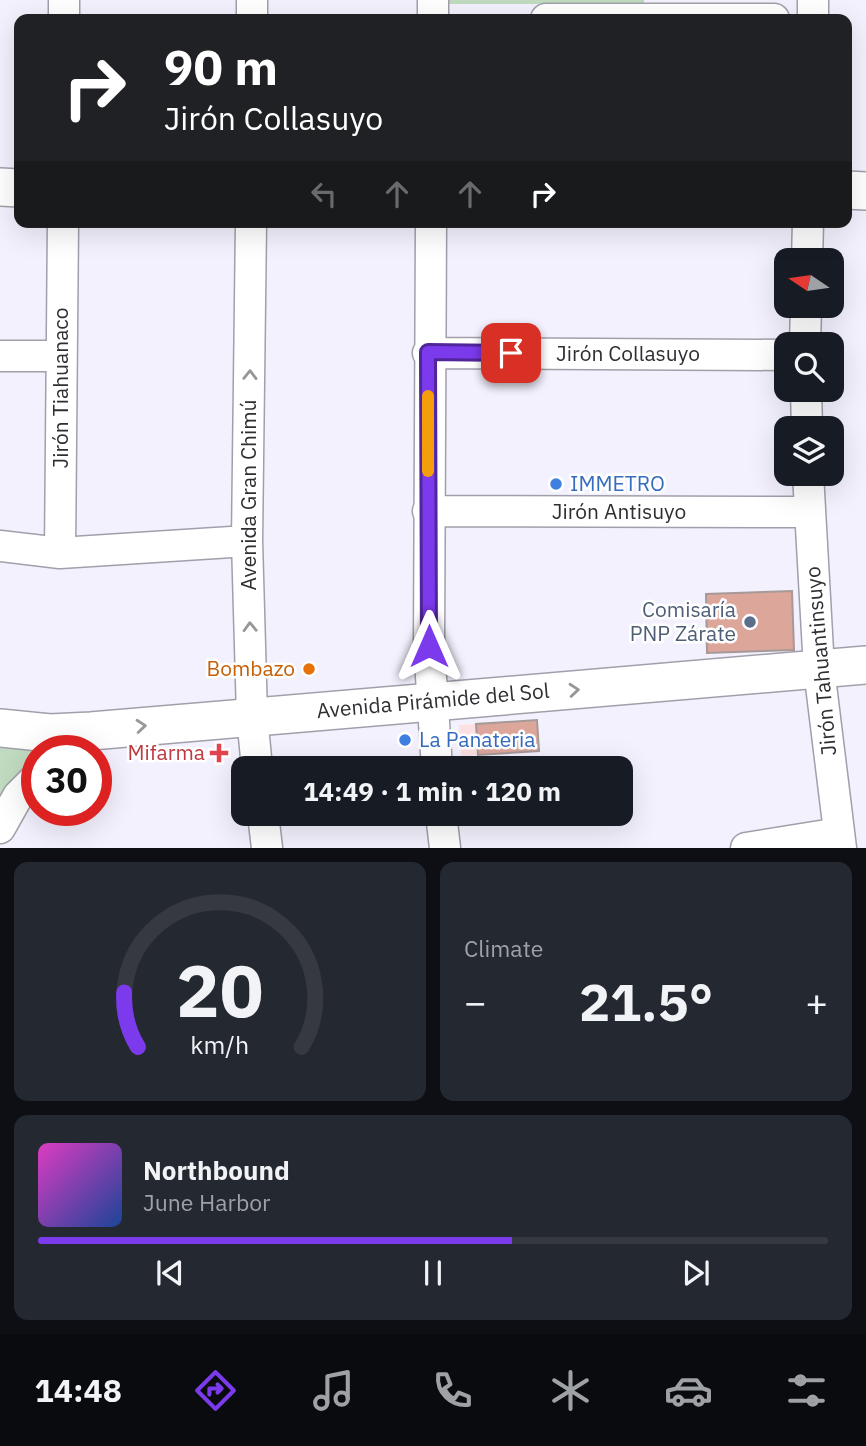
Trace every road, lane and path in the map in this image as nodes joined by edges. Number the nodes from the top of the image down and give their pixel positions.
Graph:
1 (654, 9) edge
2 (600, 14) edge
3 (714, 14) edge
4 (63, 228) edge
5 (251, 228) edge
6 (431, 228) edge
7 (808, 228) edge
8 (807, 248) edge
9 (428, 352) junction
10 (774, 355) edge
11 (0, 356) edge
12 (61, 356) junction
13 (808, 486) edge
14 (428, 511) junction
15 (809, 512) junction
16 (247, 541) junction
17 (0, 546) edge
18 (60, 553) junction
19 (866, 665) edge
20 (819, 669) junction
21 (433, 701) junction
22 (252, 716) junction
23 (0, 728) edge
24 (57, 735) edge
25 (112, 736) edge
26 (256, 756) edge
27 (436, 756) edge
28 (21, 794) edge
29 (264, 826) edge
30 (442, 826) edge
31 (0, 828) edge
32 (840, 841) edge
33 (267, 848) edge
34 (445, 848) edge
35 (747, 848) edge

1 - 2 street
1 - 3 street
4 - 12 street, Jirón Tiahuanaco
16 -> 5 street, Avenida Gran Chimú
6 - 9 street
7 - 8 street
9 - 10 street, Jirón Collasuyo
9 - 14 street
11 - 12 street
12 - 18 street, Jirón Tiahuanaco
13 - 15 street, Jirón Tahuantinsuyo
14 - 15 street, Jirón Antisuyo
14 - 21 street
15 - 20 street, Jirón Tahuantinsuyo
16 - 18 street
22 -> 16 street, Avenida Gran Chimú
17 - 18 street
19 - 20 main road, Avenida Pirámide del Sol
21 -> 20 main road, Avenida Pirámide del Sol
20 - 32 street, Jirón Tahuantinsuyo
21 - 22 main road, Avenida Pirámide del Sol
21 - 27 street
25 -> 22 main road, Avenida Pirámide del Sol
22 - 26 street, Avenida Gran Chimú
23 - 24 main road, Avenida Pirámide del Sol
28 - 31 street
29 - 33 street
30 - 34 street
32 - 35 street

